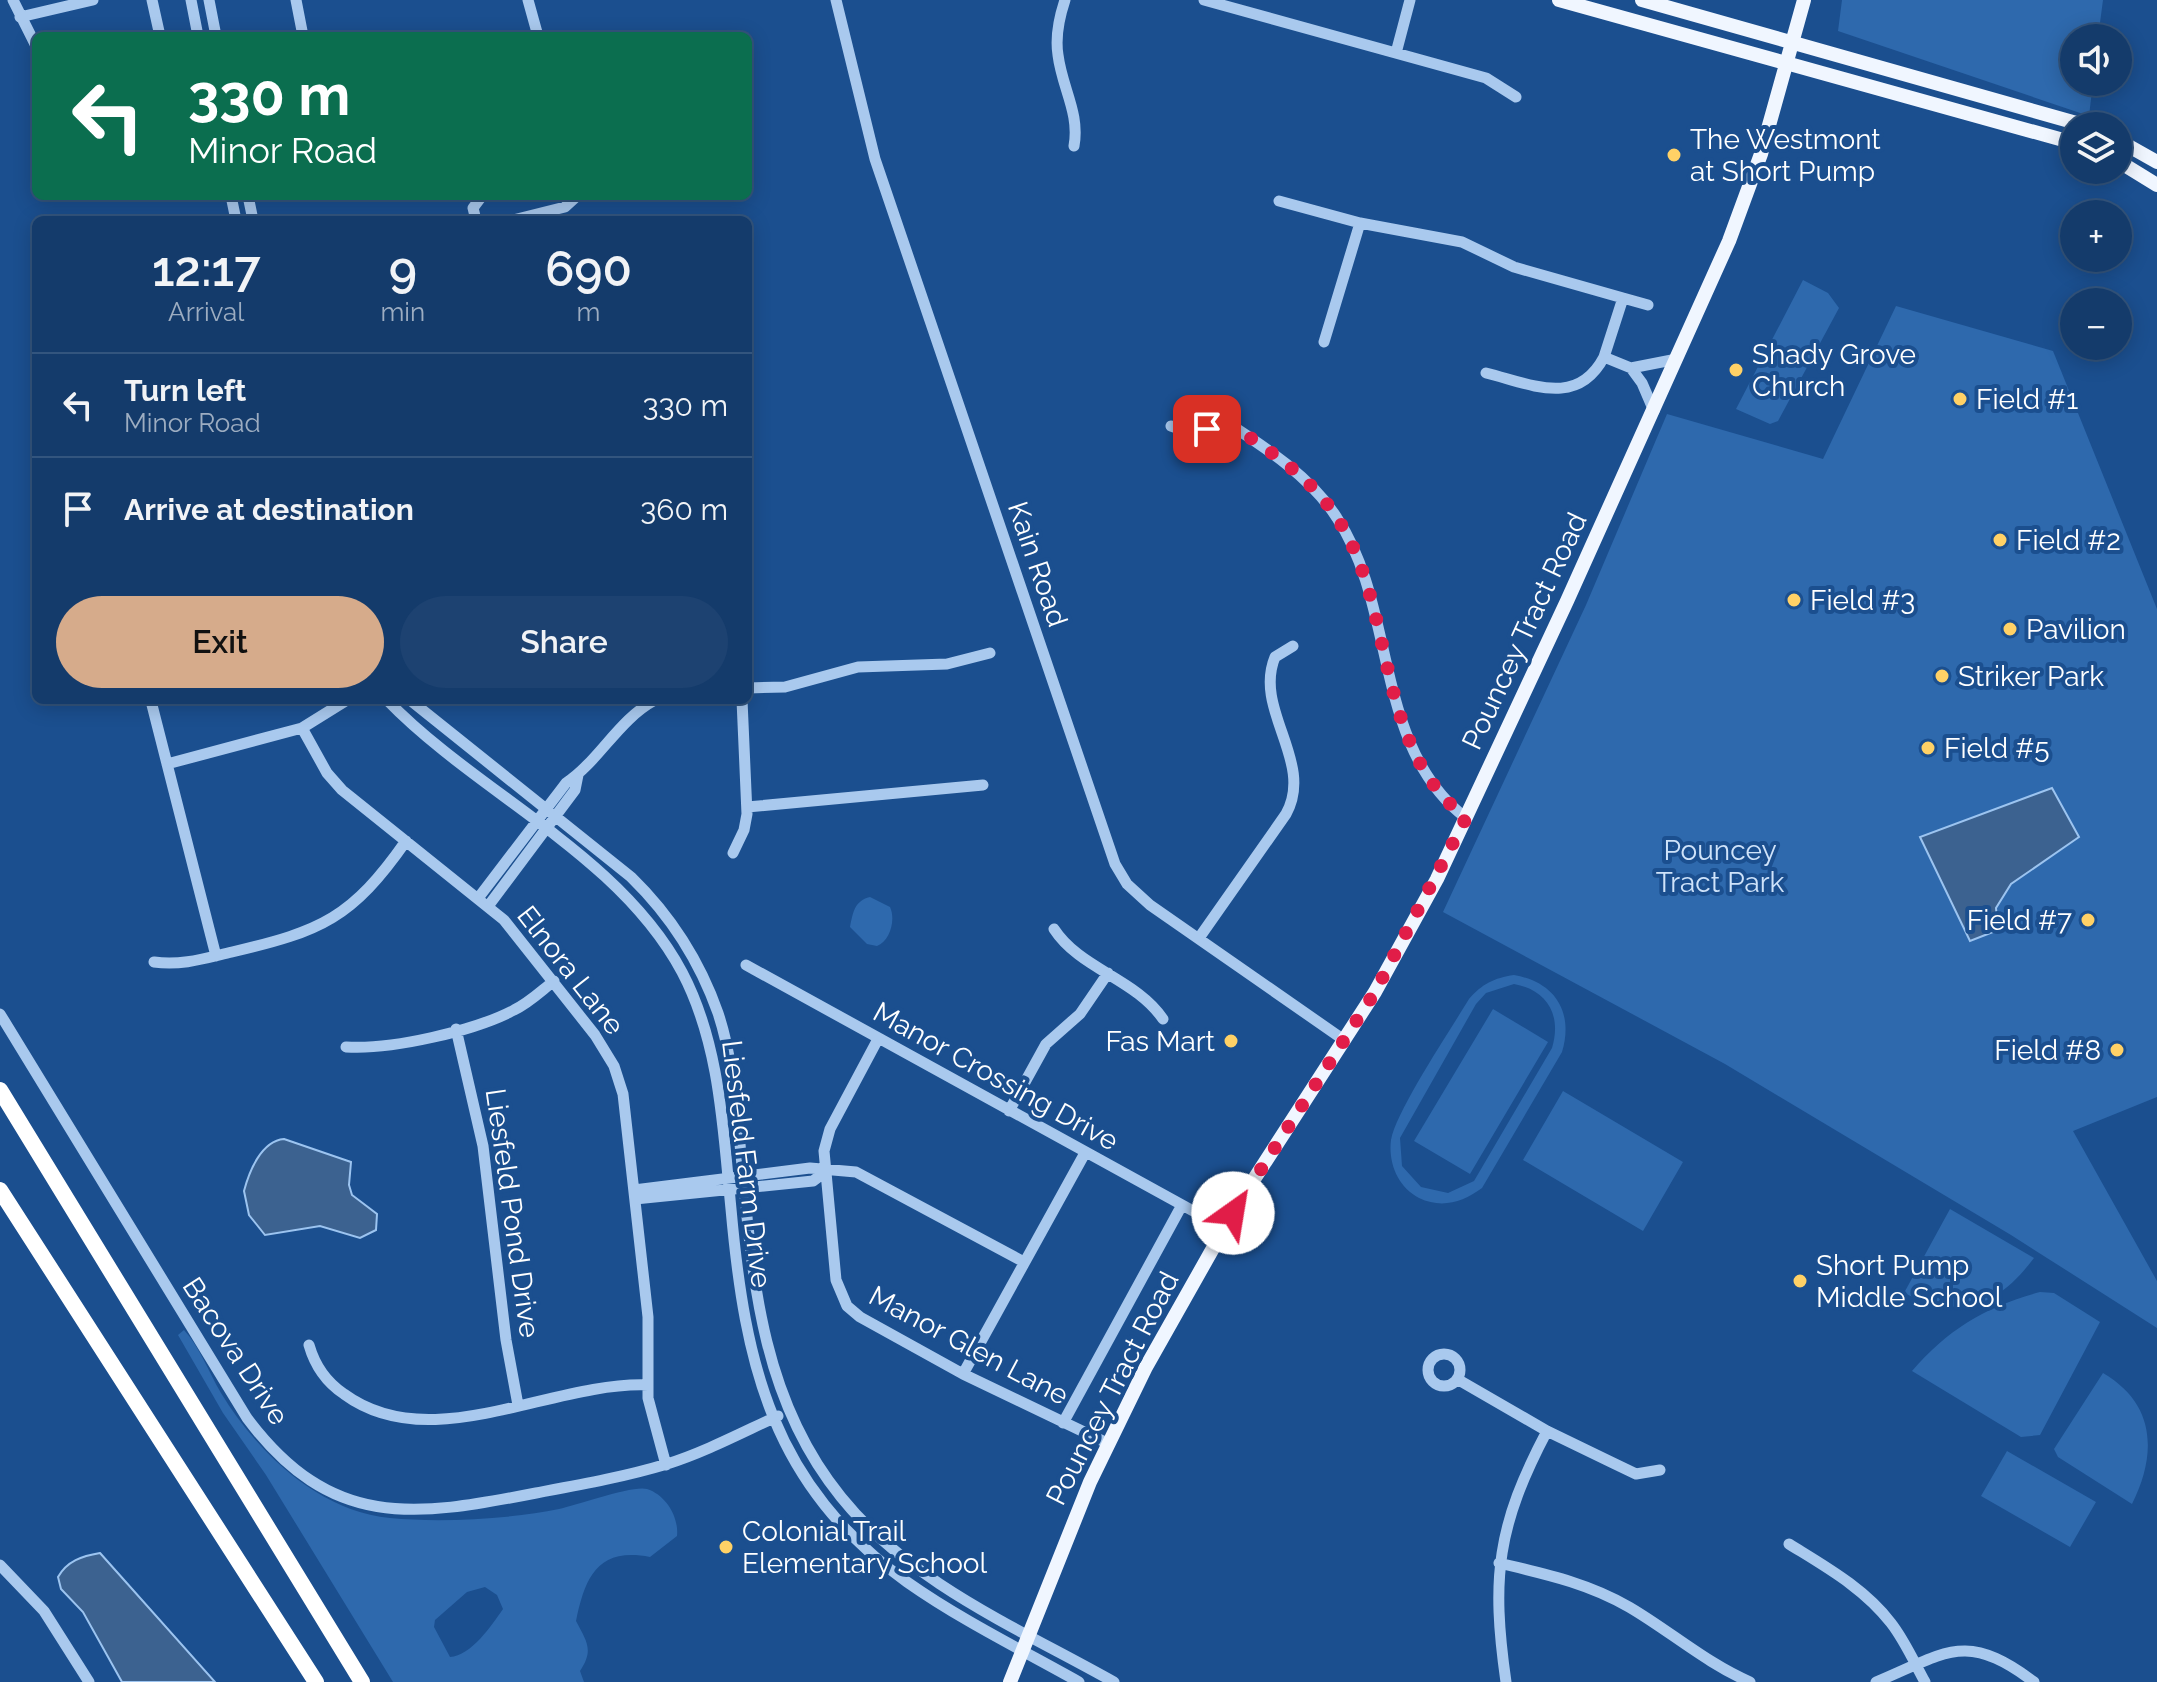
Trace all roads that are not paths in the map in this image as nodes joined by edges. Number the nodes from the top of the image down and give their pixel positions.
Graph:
1 (13, 0) edge
2 (93, 0) edge
3 (152, 0) edge
4 (191, 0) edge
5 (209, 0) edge
6 (296, 0) edge
7 (528, 0) edge
8 (836, 0) edge
9 (1065, 0) edge
10 (1204, 0) edge
11 (1410, 0) edge
12 (1559, 0) edge
13 (1642, 0) edge
14 (1804, 0) edge
15 (20, 17) junction
16 (159, 32) edge
17 (197, 32) edge
18 (215, 32) edge
19 (302, 32) edge
20 (537, 32) edge
21 (32, 39) edge
22 (1793, 41) junction
23 (1396, 53) junction
24 (1788, 62) junction
25 (1516, 97) dead end
26 (2060, 118) edge
27 (2060, 139) edge
28 (1074, 146) dead end
29 (2132, 148) edge
30 (2157, 162) edge
31 (2132, 170) edge
32 (2157, 185) edge
33 (573, 200) edge
34 (1279, 201) dead end
35 (529, 216) edge
36 (1360, 223) junction
37 (1623, 298) junction
38 (1648, 305) dead end
39 (1324, 342) dead end
40 (1604, 357) junction
41 (1677, 359) junction
42 (1631, 368) junction
43 (1486, 373) dead end
44 (1654, 411) junction
45 (1171, 426) dead end
46 (1293, 646) dead end
47 (990, 653) dead end
48 (752, 688) edge
49 (341, 704) edge
50 (391, 704) edge
51 (415, 704) edge
52 (649, 704) edge
53 (742, 704) edge
54 (152, 705) dead end
55 (302, 728) junction
56 (167, 764) junction
57 (983, 785) dead end
58 (747, 807) junction
59 (551, 813) junction
60 (1466, 818) junction
61 (541, 827) junction
62 (406, 841) junction
63 (733, 853) dead end
64 (484, 901) junction
65 (1054, 929) dead end
66 (1199, 938) junction
67 (216, 956) junction
68 (154, 962) dead end
69 (746, 965) dead end
70 (1108, 973) junction
71 (554, 981) junction
72 (0, 1014) edge
73 (1163, 1019) dead end
74 (456, 1029) junction
75 (878, 1039) junction
76 (1344, 1040) junction
77 (346, 1047) dead end
78 (0, 1090) edge
79 (1009, 1111) junction
80 (1085, 1153) junction
81 (825, 1172) junction
82 (744, 1182) junction
83 (728, 1184) junction
84 (0, 1190) edge
85 (634, 1195) junction
86 (1182, 1205) junction
87 (1224, 1228) junction
88 (1024, 1262) junction
89 (309, 1345) dead end
90 (963, 1374) junction
91 (1457, 1379) dead end
92 (648, 1385) junction
93 (518, 1405) junction
94 (788, 1411) junction
95 (773, 1418) junction
96 (1063, 1423) junction
97 (1547, 1431) junction
98 (1107, 1443) junction
99 (666, 1465) junction
100 (1660, 1470) dead end
101 (1789, 1544) dead end
102 (1499, 1563) junction
103 (0, 1565) edge
104 (1028, 1634) junction
105 (1023, 1650) junction
106 (1917, 1665) junction
107 (89, 1682) edge
108 (316, 1682) edge
109 (362, 1682) edge
110 (1010, 1682) edge
111 (1079, 1682) edge
112 (1114, 1682) edge
113 (1506, 1682) edge
114 (1750, 1682) edge
115 (1876, 1682) edge
116 (1925, 1682) edge
117 (2034, 1682) edge

1 - 15 street
2 - 15 street
3 - 16 street
4 - 17 street
5 - 18 street
6 - 19 street
7 - 20 street
8 - 66 street, Kain Road
9 - 28 street
10 - 23 street
11 - 23 street
12 - 24 main road
13 - 22 main road
14 - 22 main road, Pouncey Tract Road
15 - 21 street
22 - 24 main road, Pouncey Tract Road
22 - 26 main road
23 - 25 street
24 - 27 main road
24 - 41 main road, Pouncey Tract Road
29 - 30 main road
31 - 32 main road
33 - 35 street
34 - 36 street
36 - 37 street
36 - 39 street
37 - 38 street
37 - 40 street
40 - 42 street
40 - 43 street
41 - 42 street
41 - 44 main road, Pouncey Tract Road
42 - 44 street
44 - 60 main road, Pouncey Tract Road
45 - 60 street
46 - 66 street
47 - 48 street
49 - 55 street
50 - 61 street, Liesfeld Farm Drive
51 - 59 street, Liesfeld Farm Drive
52 - 59 street
53 - 58 street
54 - 56 street
55 - 56 street
55 - 62 street, Elnora Lane
56 - 67 street
57 - 58 street
58 - 63 street
59 - 61 street
59 - 82 street, Liesfeld Farm Drive
60 - 76 main road, Pouncey Tract Road
61 - 64 street
61 - 83 street, Liesfeld Farm Drive
62 - 64 street, Elnora Lane
62 - 67 street
64 - 71 street, Elnora Lane
65 - 70 street
66 - 76 street, Kain Road
67 - 68 street
69 - 75 street, Manor Crossing Drive
70 - 73 street
70 - 79 street
71 - 74 street
71 - 85 street, Elnora Lane
72 - 99 street, Bacova Drive
74 - 77 street
74 - 93 street, Liesfeld Pond Drive
75 - 79 street, Manor Crossing Drive
75 - 81 street, Manor Glen Lane
76 - 87 main road, Pouncey Tract Road
78 - 109 highway
79 - 80 street, Manor Crossing Drive
80 - 86 street, Manor Crossing Drive
80 - 88 street
81 - 82 street
81 - 88 street
81 - 90 street, Manor Glen Lane
82 - 83 street
82 - 94 street, Liesfeld Farm Drive
83 - 85 street
83 - 95 street, Liesfeld Farm Drive
84 - 108 highway
85 - 92 street, Elnora Lane
86 - 87 street, Manor Crossing Drive
86 - 96 street
87 - 98 main road, Pouncey Tract Road
88 - 90 street
89 - 93 street
90 - 96 street, Manor Glen Lane
91 - 97 street
92 - 93 street
92 - 99 street, Elnora Lane
94 - 95 street, Bacova Drive
94 - 104 street, Liesfeld Farm Drive
95 - 99 street, Bacova Drive
95 - 105 street, Liesfeld Farm Drive
96 - 98 street, Manor Glen Lane
97 - 100 street
97 - 102 street
98 - 104 main road, Pouncey Tract Road
101 - 106 street
102 - 113 street
102 - 114 street
103 - 107 street
104 - 105 main road, Pouncey Tract Road
104 - 112 street, Liesfeld Farm Drive
105 - 110 main road, Pouncey Tract Road
105 - 111 street, Liesfeld Farm Drive
106 - 115 street
106 - 116 street
106 - 117 street

